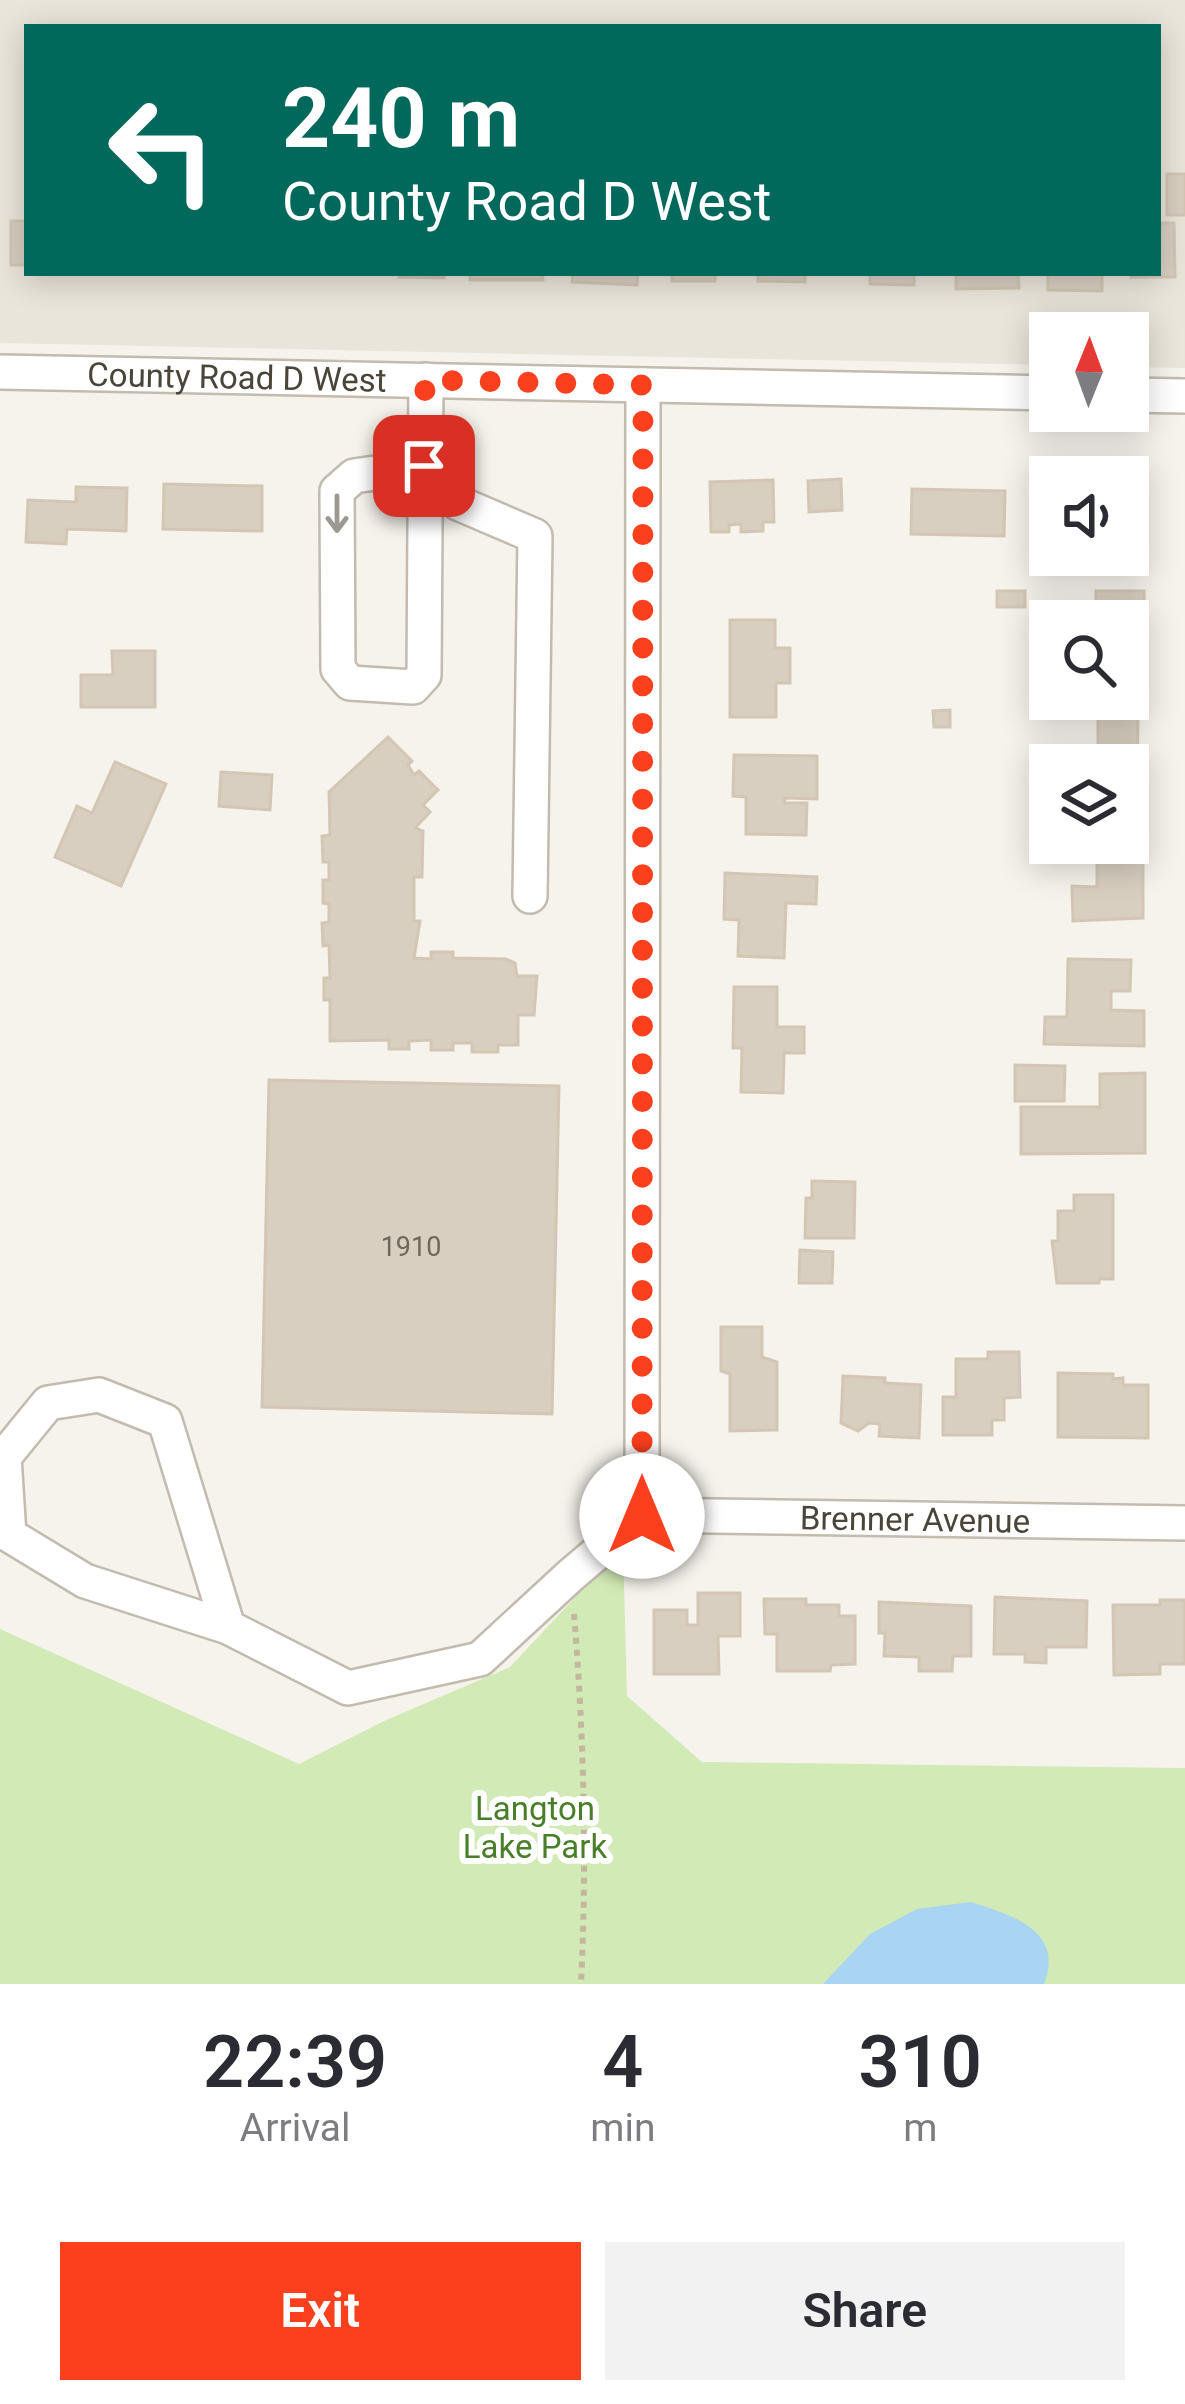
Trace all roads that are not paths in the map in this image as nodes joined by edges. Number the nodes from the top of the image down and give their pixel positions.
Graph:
1 (0, 372) edge
2 (425, 380) junction
3 (643, 385) junction
4 (1029, 393) edge
5 (1149, 395) edge
6 (1185, 396) edge
7 (424, 466) junction
8 (530, 896) dead end
9 (642, 1516) junction
10 (1185, 1523) edge
11 (228, 1627) junction

1 - 2 street, County Road D West
2 - 3 street, County Road D West
2 - 7 street
3 - 4 street, County Road D West
3 - 9 street
5 - 6 street
7 -> 7 street
7 - 8 street
9 - 10 street, Brenner Avenue
9 - 11 street
11 - 11 street

